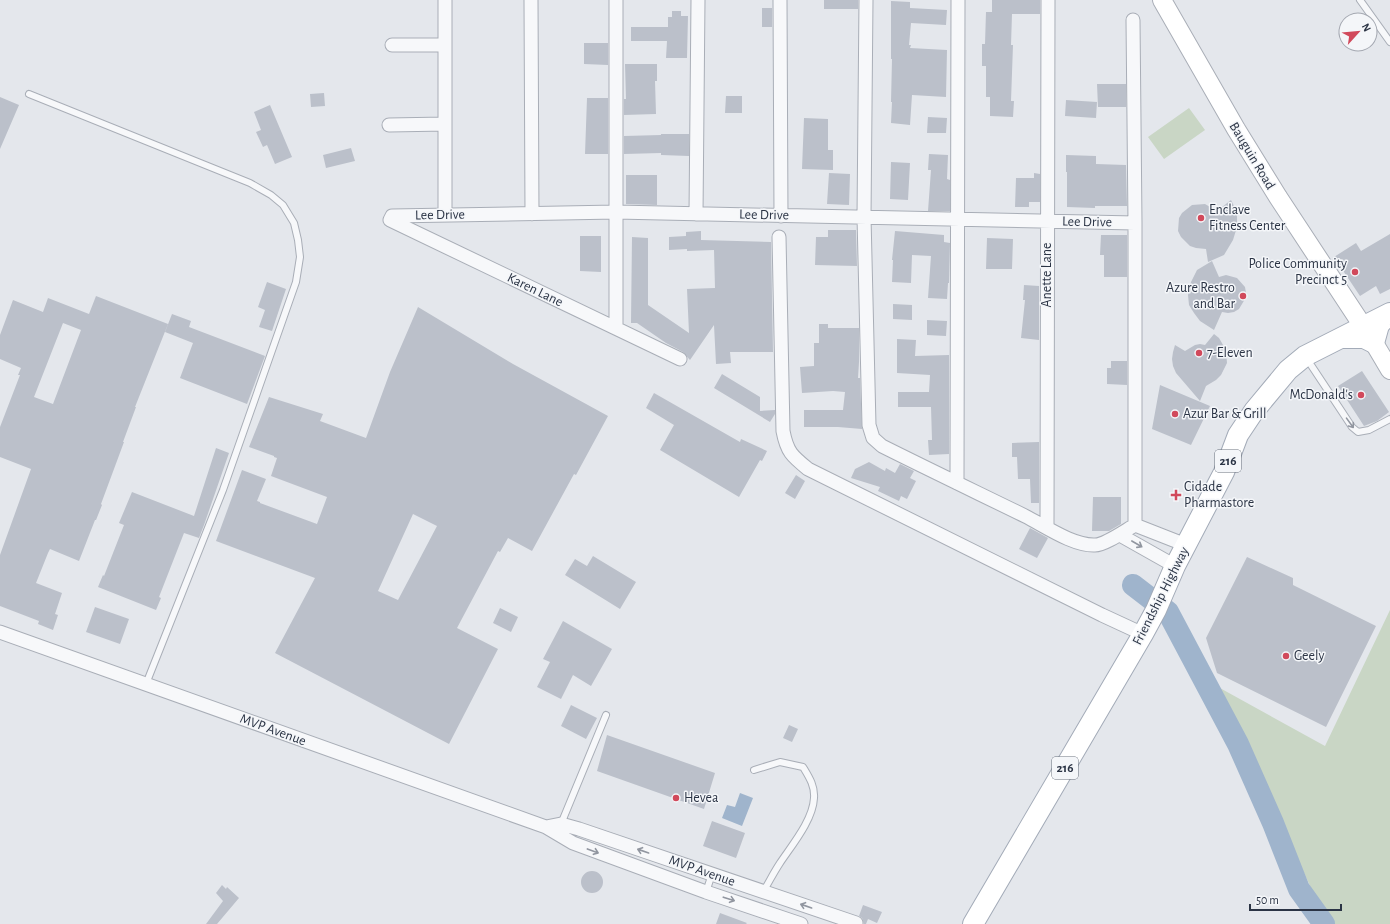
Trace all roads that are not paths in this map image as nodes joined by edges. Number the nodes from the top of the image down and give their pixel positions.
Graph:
1 (445, 0) edge
2 (531, 0) edge
3 (616, 0) edge
4 (698, 0) edge
5 (780, 0) edge
6 (866, 0) edge
7 (958, 0) edge
8 (1048, 0) edge
9 (1162, 0) edge
10 (1360, 0) edge
11 (1133, 20) dead end
12 (1390, 42) edge
13 (392, 45) dead end
14 (445, 45) junction
15 (29, 94) dead end
16 (445, 124) junction
17 (389, 125) dead end
18 (616, 212) junction
19 (532, 214) junction
20 (696, 214) junction
21 (445, 216) junction
22 (781, 216) junction
23 (864, 217) junction
24 (391, 218) joint
25 (958, 220) junction
26 (1047, 221) junction
27 (1136, 223) junction
28 (779, 236) dead end
29 (1389, 313) edge
30 (1363, 327) junction
31 (616, 328) junction
32 (1342, 338) junction
33 (1374, 343) junction
34 (1305, 356) junction
35 (680, 359) dead end
36 (1390, 370) edge
37 (1390, 418) edge
38 (957, 483) junction
39 (1136, 525) junction
40 (1047, 527) junction
41 (1120, 535) junction
42 (1164, 537) junction
43 (1186, 545) junction
44 (1156, 555) junction
45 (1172, 573) junction
46 (0, 632) edge
47 (1143, 634) junction
48 (146, 685) junction
49 (606, 715) dead end
50 (754, 770) dead end
51 (555, 828) junction
52 (579, 829) junction
53 (573, 843) junction
54 (712, 874) junction
55 (706, 892) junction
56 (763, 892) junction
57 (758, 909) junction
58 (832, 920) edge
59 (856, 923) dead end
60 (801, 924) edge
61 (973, 924) edge

1 - 14 street
2 - 19 street
3 - 18 street
4 - 20 street
5 - 22 street
6 - 23 street
7 - 25 street
8 - 26 street, Anette Lane
9 - 30 street, Bauguin Road
10 - 12 lane
11 - 27 street
13 - 14 street
14 - 16 street
15 - 48 lane
16 - 17 street
16 - 21 street
18 - 19 street, Lee Drive
18 - 20 street, Lee Drive
18 - 31 street
19 - 21 street, Lee Drive
20 - 22 street, Lee Drive
21 - 24 street, Lee Drive
22 - 23 street, Lee Drive
23 - 25 street, Lee Drive
23 - 38 street
24 - 31 street, Karen Lane
25 - 26 street, Lee Drive
25 - 38 street
26 - 27 street, Lee Drive
26 - 40 street, Anette Lane
27 - 39 street
28 - 47 street
29 - 30 main road, Friendship Highway / 216
29 - 33 main road
30 - 32 main road, Friendship Highway / 216
30 - 33 street, Bauguin Road
31 - 35 street, Karen Lane
32 - 33 main road
32 - 34 main road, Friendship Highway / 216
33 - 36 street, Bauguin Road
34 -> 37 lane
34 - 43 main road, Friendship Highway / 216
38 - 40 street
39 - 41 street
39 - 42 street
40 - 41 street
41 -> 44 street
42 - 43 street
42 - 44 street
43 - 45 main road, Friendship Highway / 216
44 - 45 street
45 - 47 main road, Friendship Highway / 216
46 - 48 street, MVP Avenue
47 - 61 main road, Friendship Highway / 216
48 - 51 street, MVP Avenue
49 - 51 lane
50 - 56 lane
51 - 52 street, MVP Avenue
51 - 53 street, MVP Avenue
52 - 53 lane
54 -> 52 street, MVP Avenue
53 -> 55 street, MVP Avenue
54 - 55 lane
54 - 56 street, MVP Avenue
55 -> 57 street, MVP Avenue
56 - 57 street
58 -> 56 street, MVP Avenue
57 - 60 street, MVP Avenue
58 - 59 street, MVP Avenue

